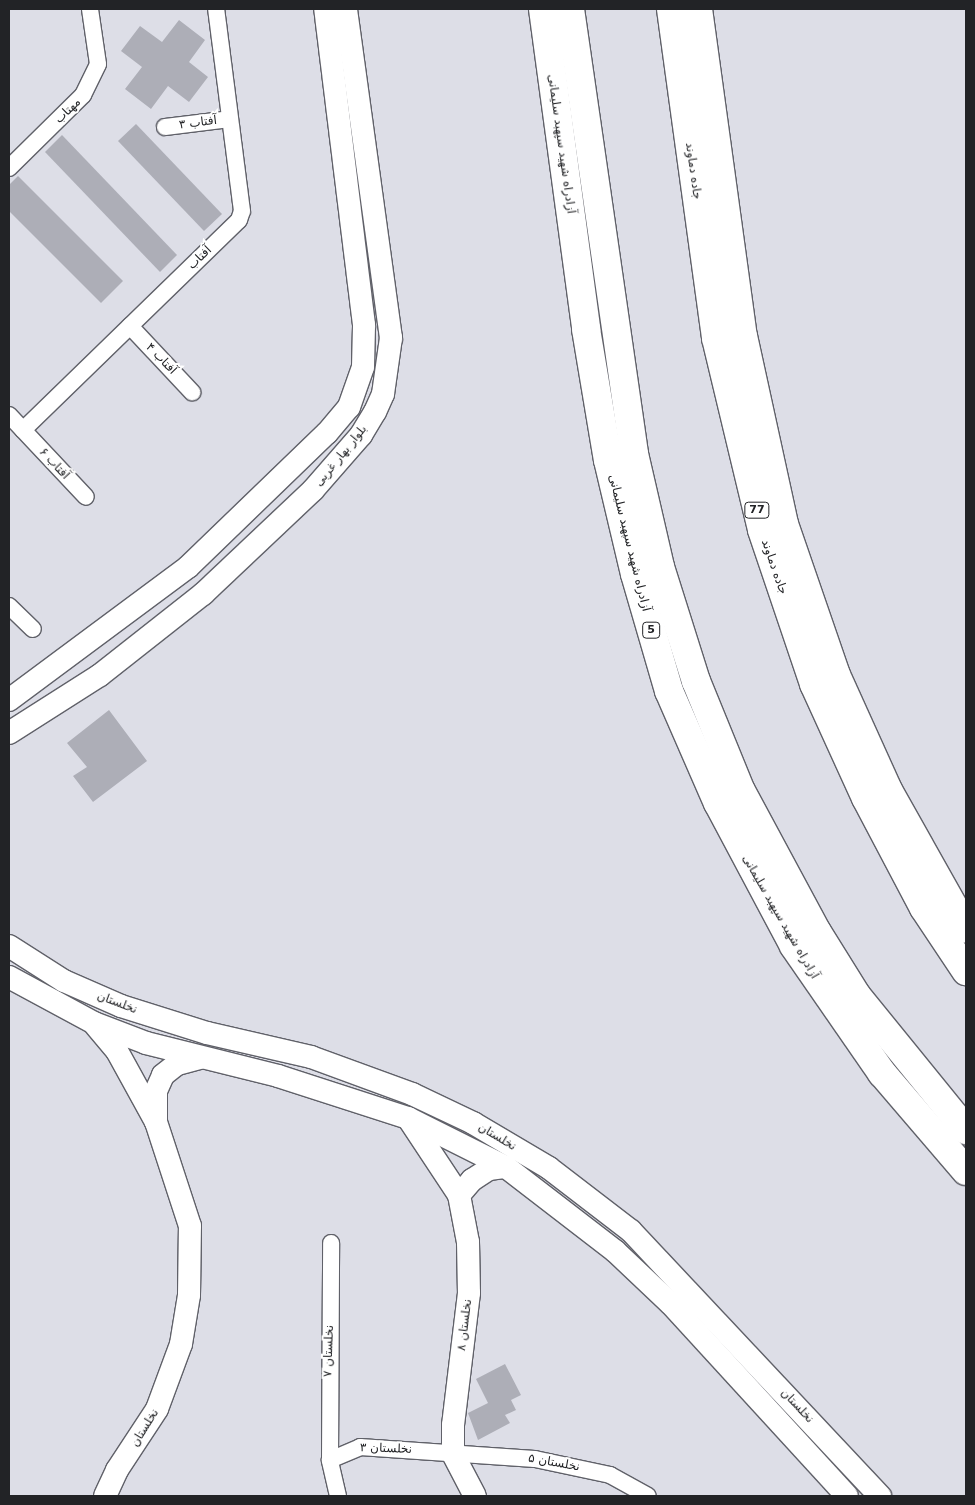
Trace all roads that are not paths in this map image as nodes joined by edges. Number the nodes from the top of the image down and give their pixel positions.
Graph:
1 (90, 9) edge
2 (216, 9) edge
3 (325, 9) edge
4 (346, 9) edge
5 (543, 9) edge
6 (570, 9) edge
7 (671, 9) edge
8 (698, 9) edge
9 (230, 119) junction
10 (165, 127) dead end
11 (9, 168) edge
12 (130, 326) junction
13 (192, 392) dead end
14 (9, 415) edge
15 (23, 430) junction
16 (86, 497) dead end
17 (9, 606) edge
18 (33, 629) dead end
19 (9, 700) edge
20 (9, 733) edge
21 (966, 929) edge
22 (9, 946) edge
23 (966, 971) edge
24 (9, 977) edge
25 (94, 1023) junction
26 (200, 1058) junction
27 (408, 1118) junction
28 (156, 1122) junction
29 (966, 1130) edge
30 (506, 1167) junction
31 (966, 1171) edge
32 (459, 1195) junction
33 (331, 1243) dead end
34 (453, 1454) junction
35 (330, 1460) junction
36 (105, 1496) edge
37 (338, 1496) edge
38 (475, 1496) edge
39 (648, 1496) edge
40 (847, 1496) edge
41 (880, 1496) edge

1 - 11 street, مهتاب
2 - 9 street, آفتاب
3 - 19 street, بلوار بهار غربی
4 - 20 street, بلوار بهار غربی
5 - 31 highway, آزادراه شهید سپهبد سلیمانی / 5
6 - 29 highway, آزادراه شهید سپهبد سلیمانی / 5
7 - 23 highway, جاده دماوند / 77
8 - 21 highway, جاده دماوند / 77
9 - 10 street, آفتاب ۳
9 - 12 street, آفتاب
12 - 13 street, آفتاب ۴
12 - 15 street, آفتاب
14 - 15 street
15 - 16 street, آفتاب ۶
17 - 18 street
22 - 41 street, نخلستان
24 - 25 street, نخلستان
25 - 26 street, نخلستان
25 - 28 street
26 - 27 street, نخلستان
26 - 28 street
27 - 30 street, نخلستان
27 - 32 street
28 - 36 street, نخلستان
30 - 32 street
30 - 40 street, نخلستان
32 - 34 street, نخلستان ۸
33 - 35 street, نخلستان ۷
34 - 35 street, نخلستان ۳
34 - 38 street
34 - 39 street, نخلستان ۵
35 - 37 street

